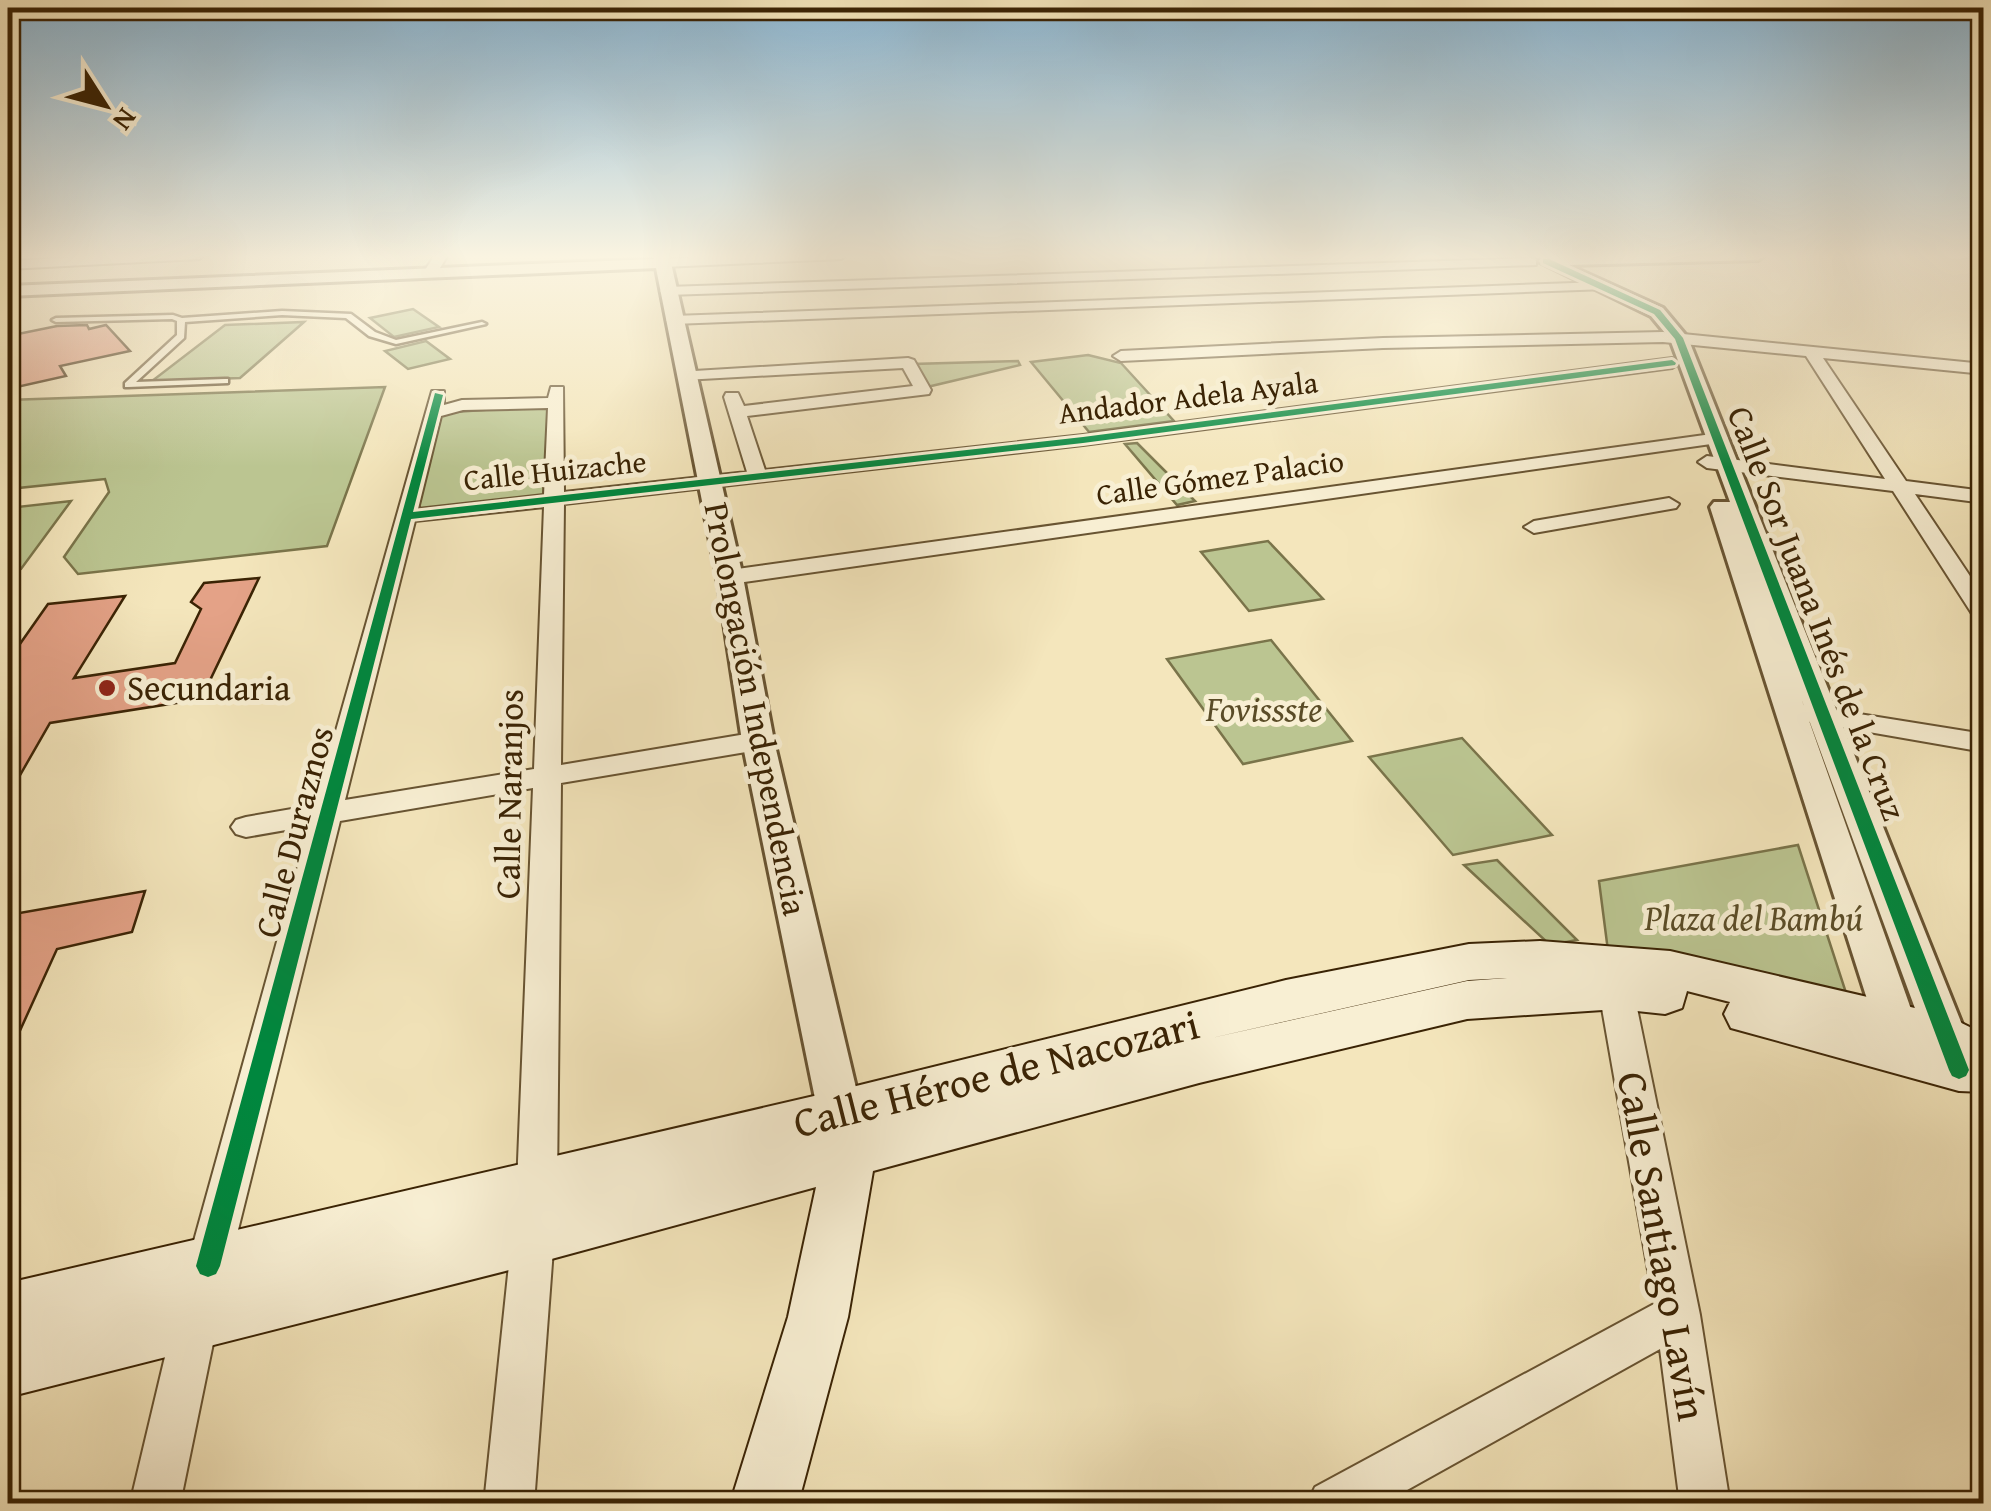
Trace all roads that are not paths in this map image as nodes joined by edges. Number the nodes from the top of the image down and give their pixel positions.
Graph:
1 (181, 326) edge
2 (361, 326) edge
3 (475, 326) edge
4 (674, 326) edge
5 (1663, 326) edge
6 (1672, 346) junction
7 (1811, 351) junction
8 (1121, 356) dead end
9 (1965, 367) junction
10 (1984, 369) edge
11 (724, 372) junction
12 (684, 374) junction
13 (225, 382) dead end
14 (1984, 388) edge
15 (436, 404) joint
16 (737, 412) junction
17 (1713, 452) junction
18 (758, 477) junction
19 (710, 482) junction
20 (1900, 487) junction
21 (1984, 497) edge
22 (554, 500) junction
23 (1669, 504) dead end
24 (407, 516) junction
25 (1534, 527) dead end
26 (730, 577) junction
27 (1984, 615) edge
28 (1764, 632) junction
29 (1794, 636) junction
30 (1787, 710) junction
31 (1824, 716) junction
32 (758, 741) junction
33 (1984, 743) edge
34 (546, 776) junction
35 (330, 813) junction
36 (246, 827) dead end
37 (1614, 976) junction
38 (1945, 1052) edge
39 (844, 1134) junction
40 (535, 1211) junction
41 (202, 1293) junction
42 (8, 1313) edge
43 (1678, 1316) junction
44 (8, 1366) edge
45 (155, 1504) edge
46 (509, 1504) edge
47 (764, 1504) edge
48 (1332, 1504) edge
49 (1705, 1504) edge

1 - 13 lane
2 - 3 lane
4 - 12 street, Prolongación Independencia
5 - 6 street, Calle Sor Juana Inés de la Cruz
6 - 7 street
6 - 8 street
6 - 17 street, Calle Sor Juana Inés de la Cruz
6 - 18 street, Andador Adela Ayala
7 - 9 street
7 - 20 street
9 - 10 street
9 - 14 street
11 - 12 street
11 - 16 street
11 - 16 street
12 - 19 street, Prolongación Independencia
15 - 22 street, Calle Naranjos
15 - 24 street, Calle Duraznos
16 - 18 street
17 - 20 street, Calle Gómez Palacio
17 - 26 street, Calle Gómez Palacio
17 - 28 street, Calle Sor Juana Inés de la Cruz
17 - 29 street, Calle Sor Juana Inés de la Cruz
18 - 19 street, Andador Adela Ayala
19 - 22 street, Calle Huizache
19 - 26 street, Prolongación Independencia
20 - 21 street, Calle Gómez Palacio
20 - 27 street
22 - 24 street, Calle Huizache
22 - 34 street, Calle Naranjos
23 - 25 street
24 - 35 street, Calle Duraznos
26 - 32 street, Prolongación Independencia
28 - 29 street
28 - 30 street, Calle Sor Juana Inés de la Cruz
29 - 31 street, Calle Sor Juana Inés de la Cruz
30 - 31 street
30 - 38 street, Calle Sor Juana Inés de la Cruz
31 - 33 street
31 - 38 street, Calle Sor Juana Inés de la Cruz
32 - 34 street
32 - 39 street, Prolongación Independencia
34 - 35 street
34 - 40 street, Calle Naranjos
35 - 36 street
35 - 41 street, Calle Duraznos
37 - 38 main road, Calle Héroe de Nacozari
37 - 39 main road, Calle Héroe de Nacozari
37 - 43 street, Calle Santiago Lavín
39 - 40 main road, Calle Héroe de Nacozari
39 - 47 main road
40 - 41 main road, Calle Héroe de Nacozari
40 - 46 street, Calle Naranjos
41 - 42 main road, Calle Héroe de Nacozari
41 - 44 main road, Calle Héroe de Nacozari
41 - 45 street, Calle Duraznos
43 - 48 street
43 - 49 street, Calle Santiago Lavín

